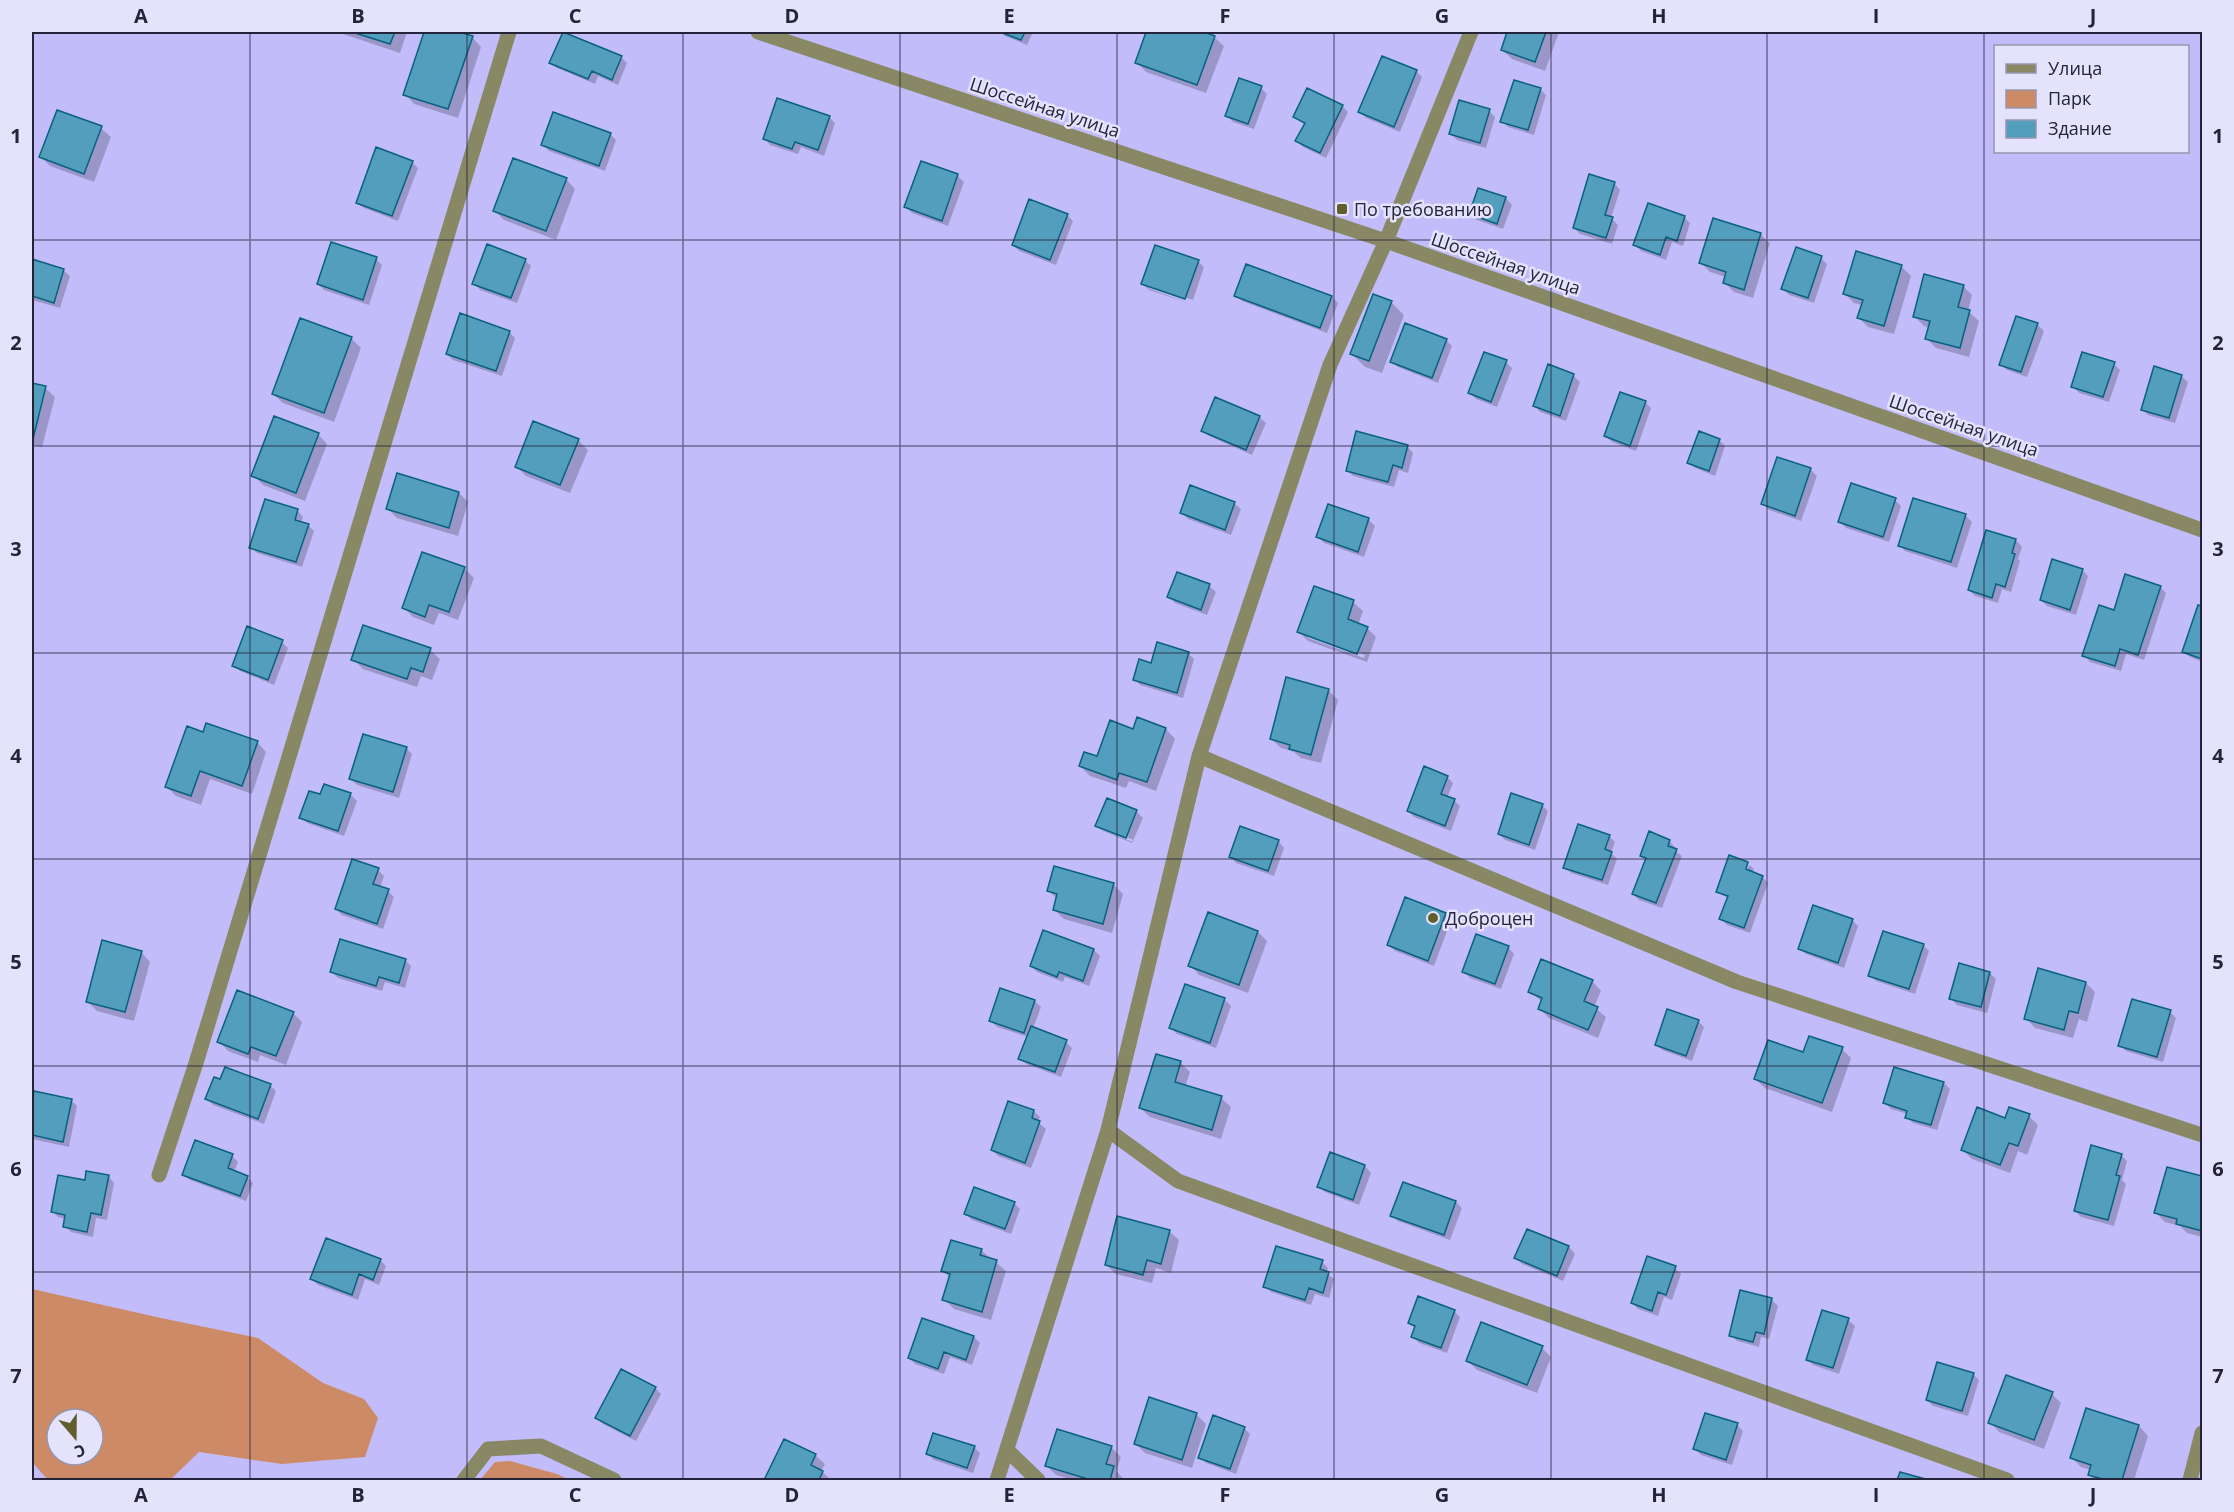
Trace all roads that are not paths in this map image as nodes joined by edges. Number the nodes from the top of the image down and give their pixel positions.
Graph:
1 (509, 32) edge
2 (758, 32) edge
3 (1472, 32) edge
4 (1386, 241) junction
5 (2202, 530) edge
6 (1199, 756) junction
7 (1108, 1130) junction
8 (2202, 1136) edge
9 (159, 1175) dead end
10 (2202, 1433) edge
11 (1007, 1450) junction
12 (464, 1480) edge
13 (614, 1480) edge
14 (997, 1480) edge
15 (1038, 1480) edge
16 (2007, 1480) edge
17 (2190, 1480) edge

1 - 9 street
2 - 4 street, Шоссейная улица
3 - 4 street
4 - 5 street, Шоссейная улица
4 - 6 street
6 - 7 street
6 - 8 street
7 - 11 street
7 - 16 street
10 - 17 street
11 - 14 street
11 - 15 street
12 - 13 street

